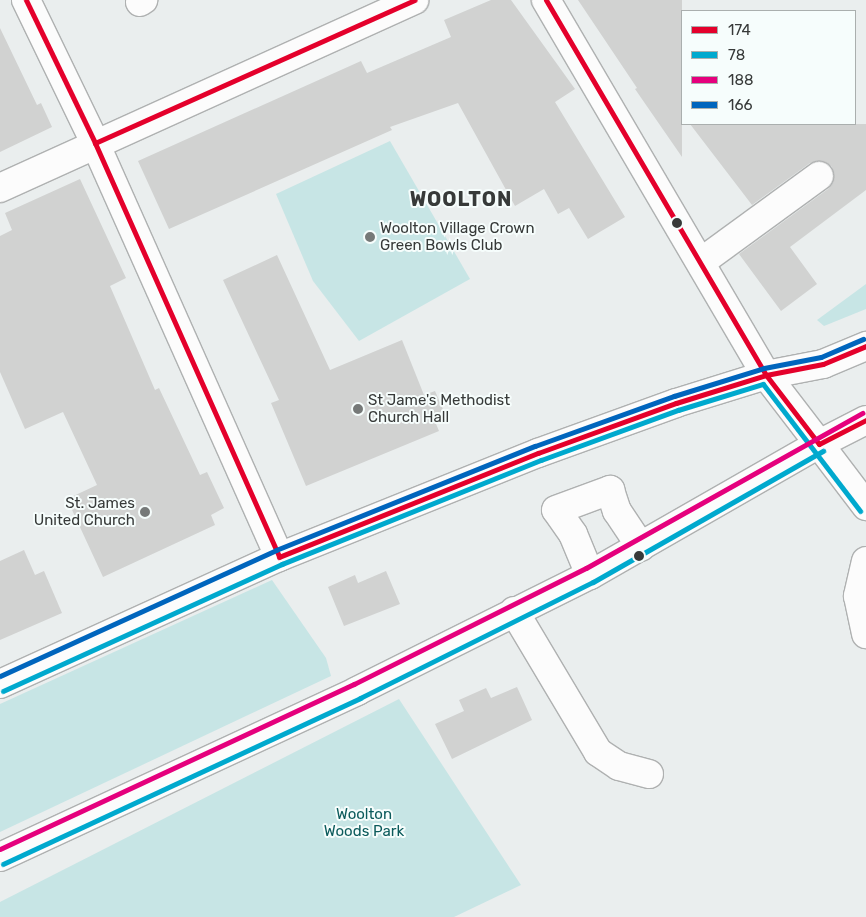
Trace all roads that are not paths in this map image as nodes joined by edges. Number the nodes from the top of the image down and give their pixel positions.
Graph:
1 (26, 0) edge
2 (414, 0) edge
3 (546, 0) edge
4 (96, 142) junction
5 (819, 176) dead end
6 (0, 188) edge
7 (701, 262) junction
8 (866, 346) edge
9 (766, 375) junction
10 (866, 420) edge
11 (819, 444) junction
12 (866, 506) edge
13 (641, 547) junction
14 (279, 557) junction
15 (866, 560) edge
16 (590, 575) junction
17 (514, 611) junction
18 (866, 634) edge
19 (0, 684) edge
20 (649, 774) dead end
21 (0, 857) edge

1 - 4 main road
2 - 4 main road
3 - 7 main road
4 - 6 main road
4 - 14 main road
5 - 7 main road
7 - 9 main road
8 - 9 main road
9 - 11 main road
9 - 14 main road
10 - 11 main road
11 - 12 main road
11 - 13 main road
13 - 16 main road
13 - 16 main road
14 - 19 main road
15 - 18 main road
16 - 17 main road
17 - 20 main road
17 - 21 main road

